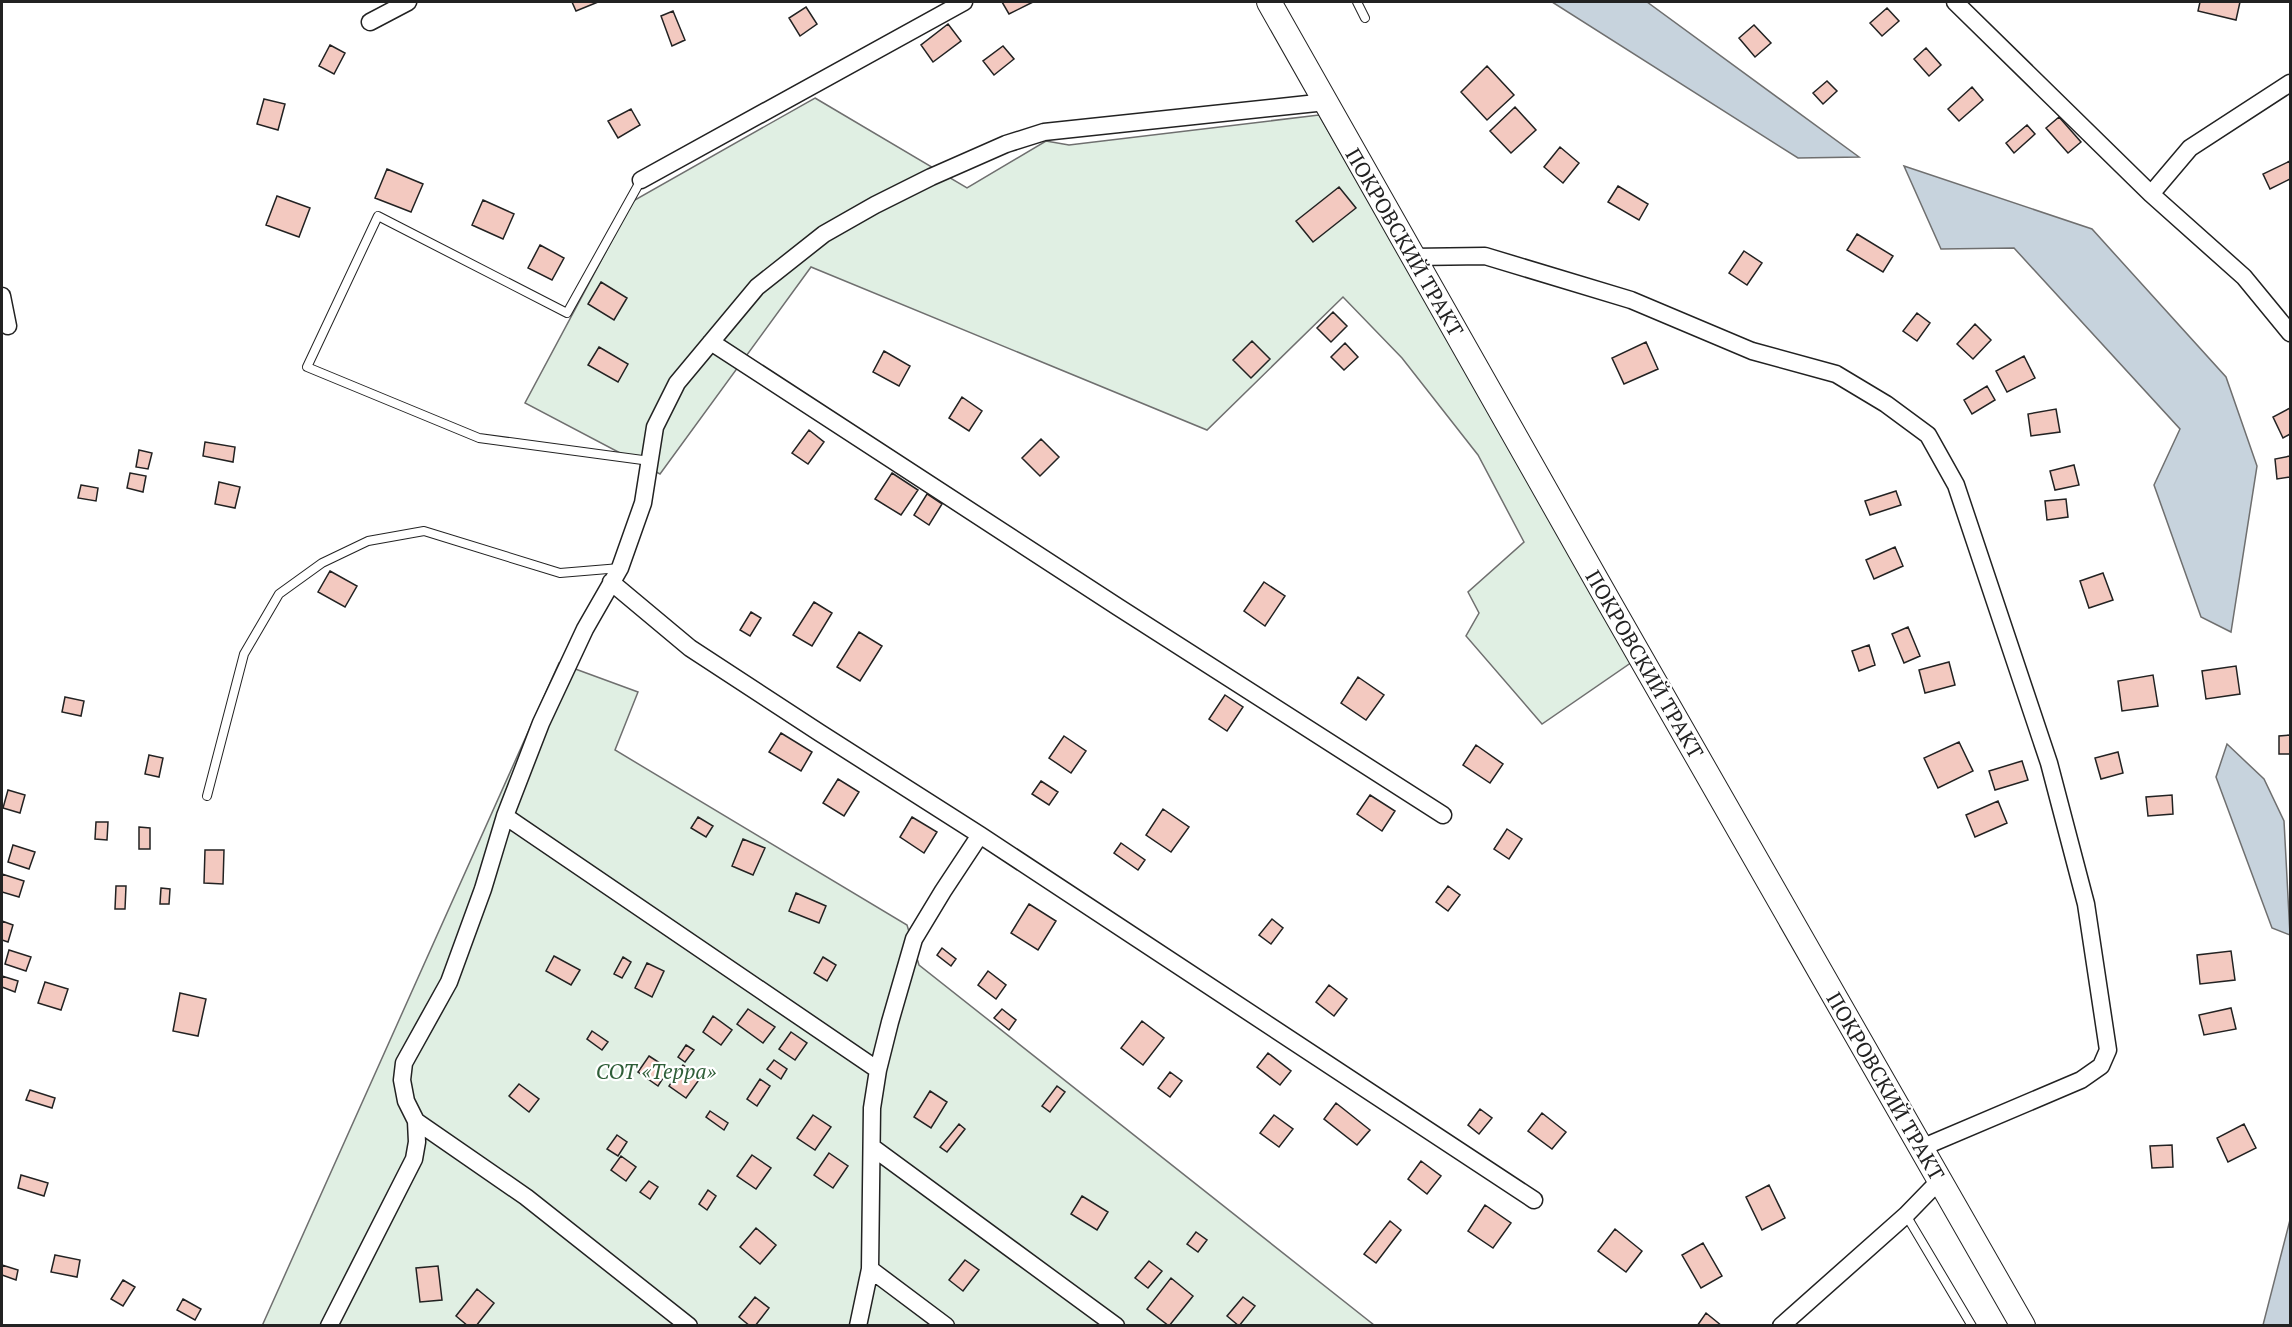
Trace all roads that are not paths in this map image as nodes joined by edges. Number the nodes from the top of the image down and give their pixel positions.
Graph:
1 (408, 2) edge
2 (963, 2) edge
3 (1269, 2) edge
4 (1357, 2) edge
5 (1955, 2) edge
6 (1365, 18) dead end
7 (370, 22) dead end
8 (2290, 83) edge
9 (1326, 102) junction
10 (641, 180) joint
11 (2151, 194) junction
12 (1413, 256) junction
13 (2, 296) edge
14 (8, 326) dead end
15 (2290, 333) edge
16 (711, 342) junction
17 (650, 461) junction
18 (616, 575) junction
19 (207, 796) dead end
20 (1443, 815) dead end
21 (505, 816) junction
22 (981, 835) junction
23 (878, 1070) junction
24 (416, 1121) junction
25 (872, 1148) junction
26 (1922, 1148) junction
27 (1940, 1180) junction
28 (1534, 1200) dead end
29 (1906, 1215) junction
30 (870, 1269) junction
31 (329, 1326) edge
32 (689, 1326) edge
33 (858, 1326) edge
34 (946, 1326) edge
35 (1116, 1326) edge
36 (1781, 1326) edge
37 (1972, 1326) edge
38 (2023, 1326) edge

1 - 7 street
2 - 10 street
3 - 9 main road, ПОКРОВСКИЙ ТРАКТ
4 - 6 lane
5 - 11 street
8 - 11 street
9 - 12 main road, ПОКРОВСКИЙ ТРАКТ
9 - 16 street
10 - 17 lane
11 - 15 street
12 - 26 main road, ПОКРОВСКИЙ ТРАКТ
12 - 26 street
13 - 14 street
16 - 17 street
16 - 20 street
17 - 18 street
18 - 19 lane
18 - 21 street
18 - 22 street
21 - 23 street
21 - 24 street
22 - 23 street
22 - 28 street
23 - 25 street
24 - 31 street
24 - 32 street
25 - 30 street
25 - 35 street
26 - 27 main road, ПОКРОВСКИЙ ТРАКТ
27 - 29 street
27 - 38 main road, ПОКРОВСКИЙ ТРАКТ
29 - 36 street
29 - 37 lane
30 - 33 street
30 - 34 street

